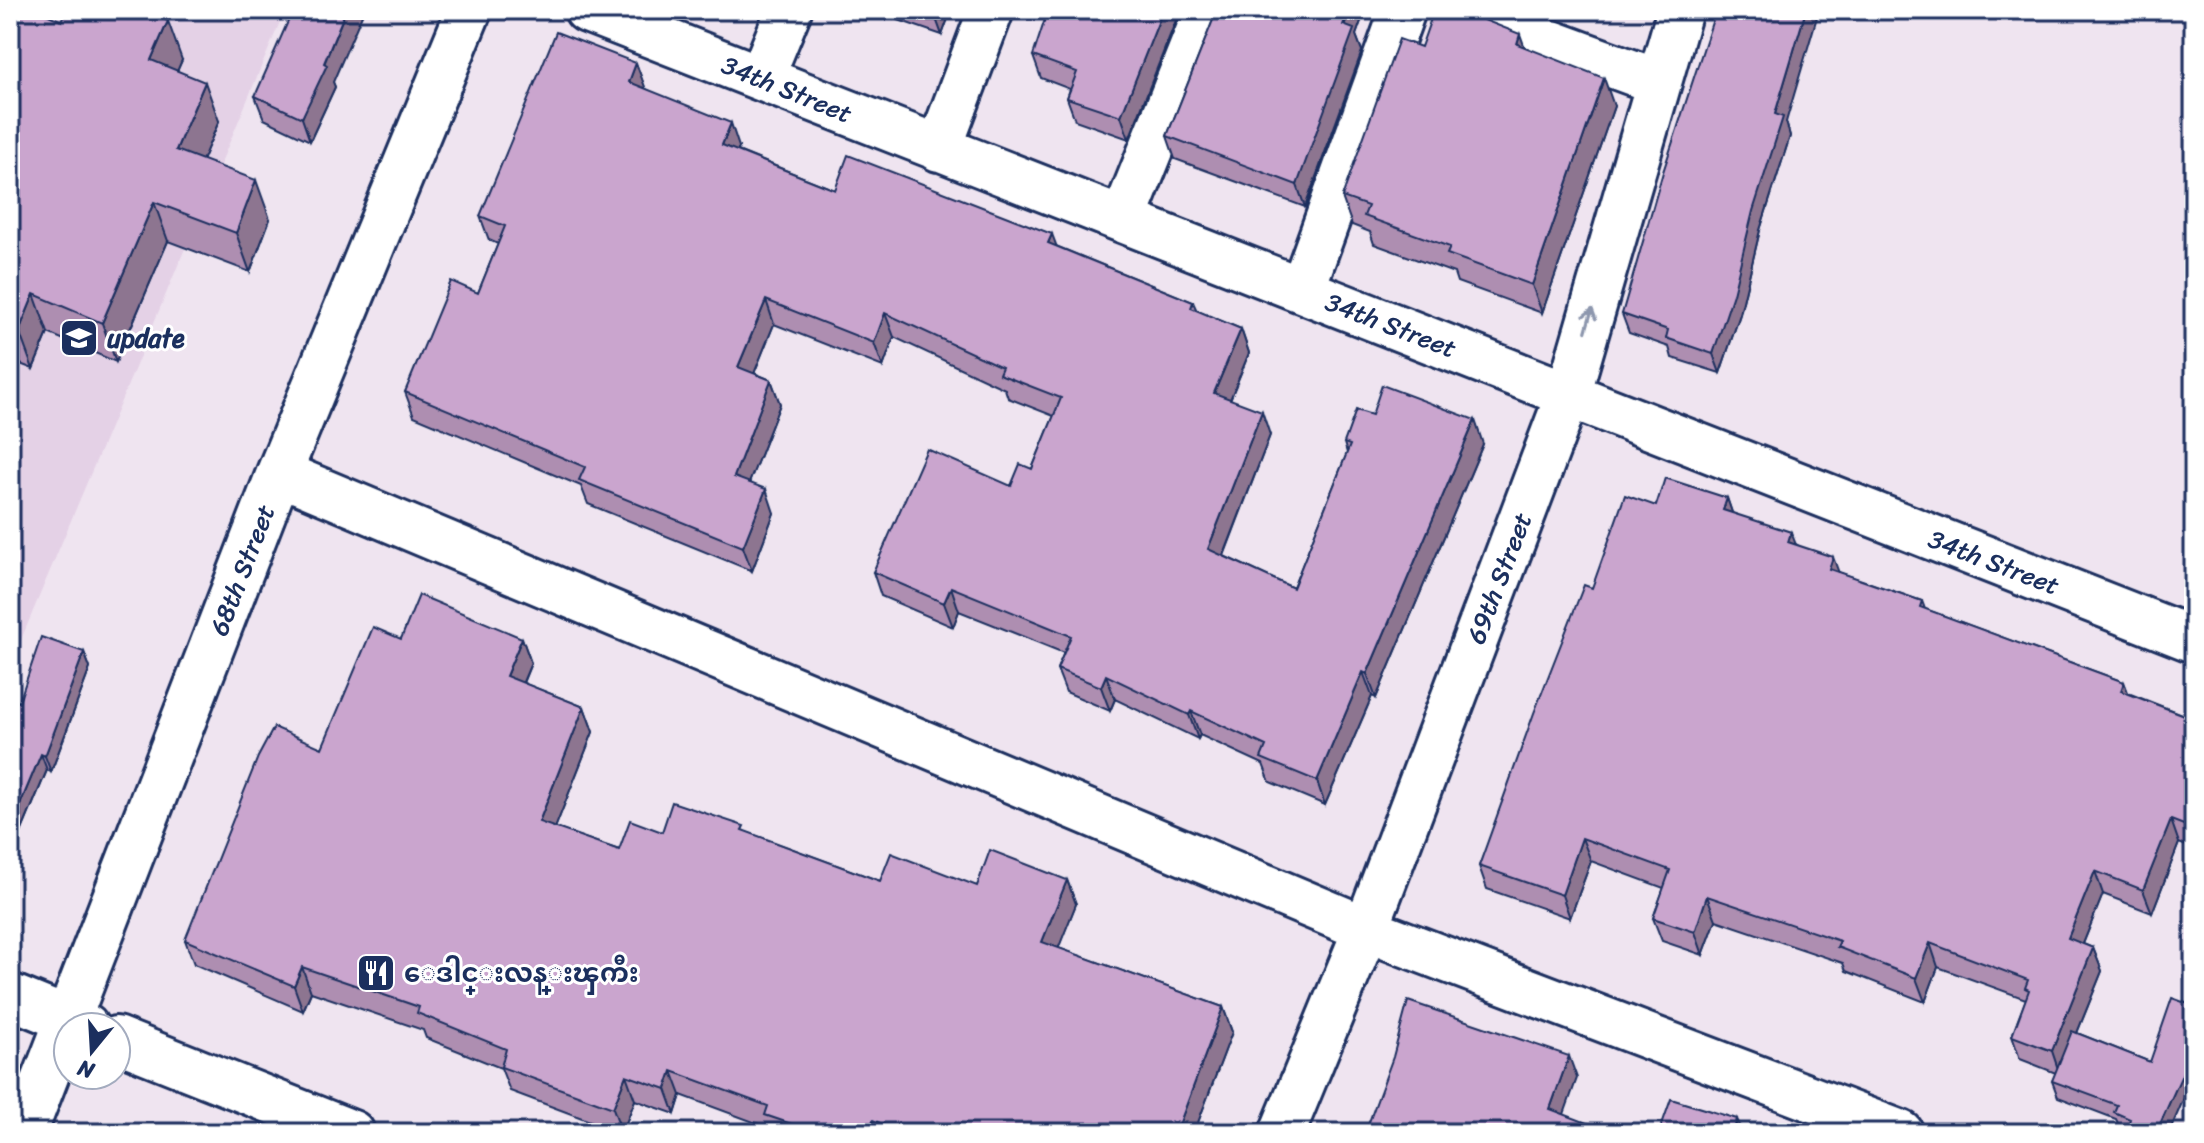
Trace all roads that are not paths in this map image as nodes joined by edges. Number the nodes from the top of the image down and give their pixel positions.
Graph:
1 (469, 10) edge
2 (587, 10) edge
3 (789, 10) edge
4 (991, 10) edge
5 (1207, 10) edge
6 (1403, 10) edge
7 (1462, 10) edge
8 (1680, 10) edge
9 (761, 78) junction
10 (1658, 82) junction
11 (939, 149) junction
12 (1123, 220) junction
13 (1302, 290) junction
14 (1568, 395) junction
15 (279, 473) junction
16 (2194, 640) edge
17 (1366, 929) junction
18 (10, 996) edge
19 (81, 1011) edge
20 (52, 1013) edge
21 (132, 1045) edge
22 (52, 1075) edge
23 (24, 1133) edge
24 (352, 1133) edge
25 (1282, 1133) edge
26 (1901, 1133) edge

1 - 15 street, 68th Street
2 - 9 street, 34th Street
3 - 9 street
4 - 11 street
5 - 12 street
6 - 13 street
7 - 10 street
8 - 10 street, 69th Street
9 - 11 street, 34th Street
14 -> 10 street, 69th Street
11 - 12 street, 34th Street
12 - 13 street, 34th Street
13 - 14 street, 34th Street
14 - 16 street, 34th Street
14 - 17 street, 69th Street
15 - 17 street
15 - 19 street, 68th Street
17 - 25 street, 69th Street
17 - 26 street
18 - 20 street
21 - 24 street
22 - 23 street, 68th Street

